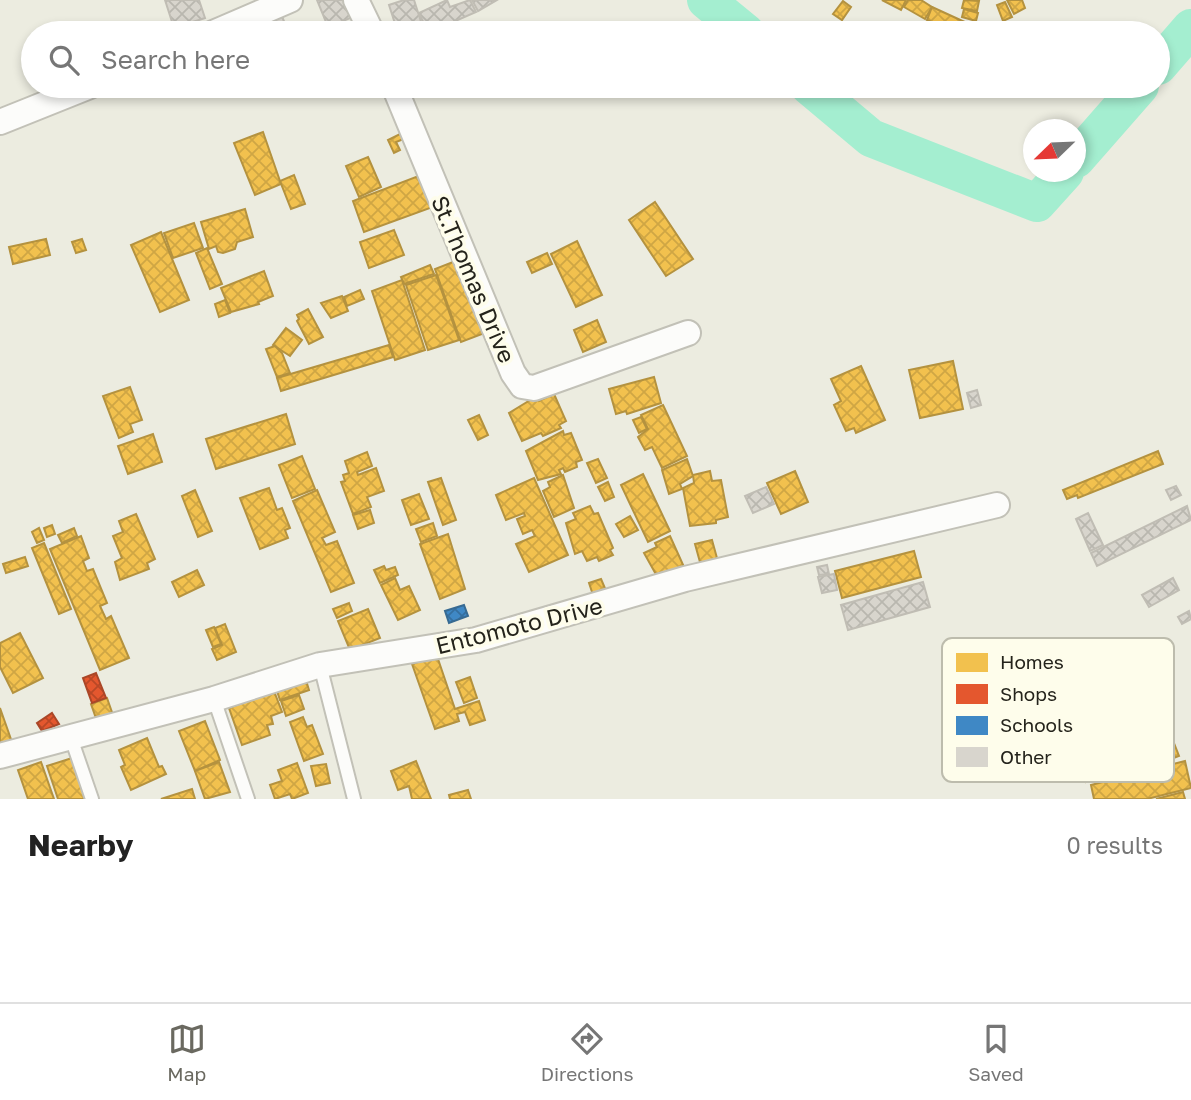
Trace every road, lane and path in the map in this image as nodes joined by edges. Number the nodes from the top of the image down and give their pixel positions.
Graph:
1 (290, 0) edge
2 (356, 0) edge
3 (241, 21) edge
4 (366, 21) edge
5 (60, 98) edge
6 (399, 98) edge
7 (0, 122) edge
8 (688, 332) dead end
9 (997, 505) dead end
10 (320, 665) junction
11 (214, 699) junction
12 (71, 736) junction
13 (0, 756) edge
14 (92, 799) edge
15 (248, 799) edge
16 (354, 799) edge

1 - 3 street
2 - 4 street
5 - 7 street
6 - 8 street, St.Thomas Drive
9 - 10 street, Entomoto Drive
10 - 11 street, Entomoto Drive
10 - 16 lane
11 - 12 street, Entomoto Drive
11 - 15 lane
12 - 13 street, Entomoto Drive
12 - 14 lane

